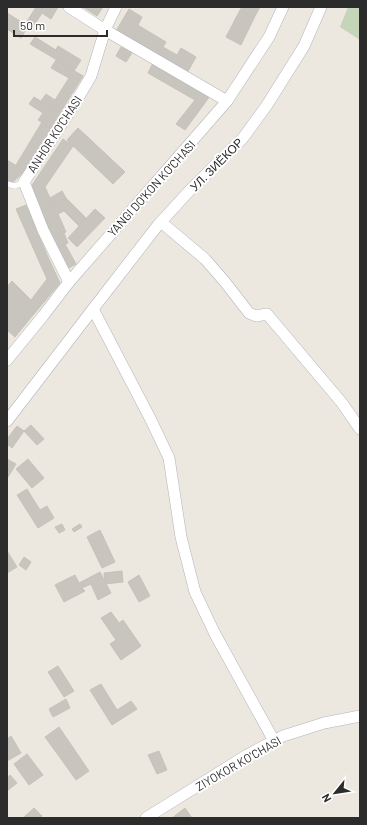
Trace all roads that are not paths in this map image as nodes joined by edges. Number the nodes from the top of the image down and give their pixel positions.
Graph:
1 (69, 7) edge
2 (116, 7) edge
3 (283, 7) edge
4 (322, 7) edge
5 (105, 30) junction
6 (227, 101) junction
7 (24, 182) junction
8 (7, 184) edge
9 (161, 222) junction
10 (69, 282) junction
11 (92, 309) junction
12 (7, 360) edge
13 (7, 421) edge
14 (360, 429) edge
15 (360, 716) edge
16 (274, 741) junction
17 (146, 818) edge

1 - 5 street
2 - 5 street, ANHOR KO'CHASI
3 - 6 street, YANGI DO'KON KO'CHASI
4 - 9 street, УЛ. ЗИЁКОР
5 - 6 street
5 - 7 street, ANHOR KO'CHASI
6 - 10 street, YANGI DO'KON KO'CHASI
7 - 8 lane
7 - 10 street, ANHOR KO'CHASI
9 - 11 street, УЛ. ЗИЁКОР
9 - 14 street
10 - 12 street, YANGI DO'KON KO'CHASI
11 - 13 street, УЛ. ЗИЁКОР
11 - 16 street
15 - 16 street, ZIYOKOR KO'CHASI
16 - 17 street, ZIYOKOR KO'CHASI

